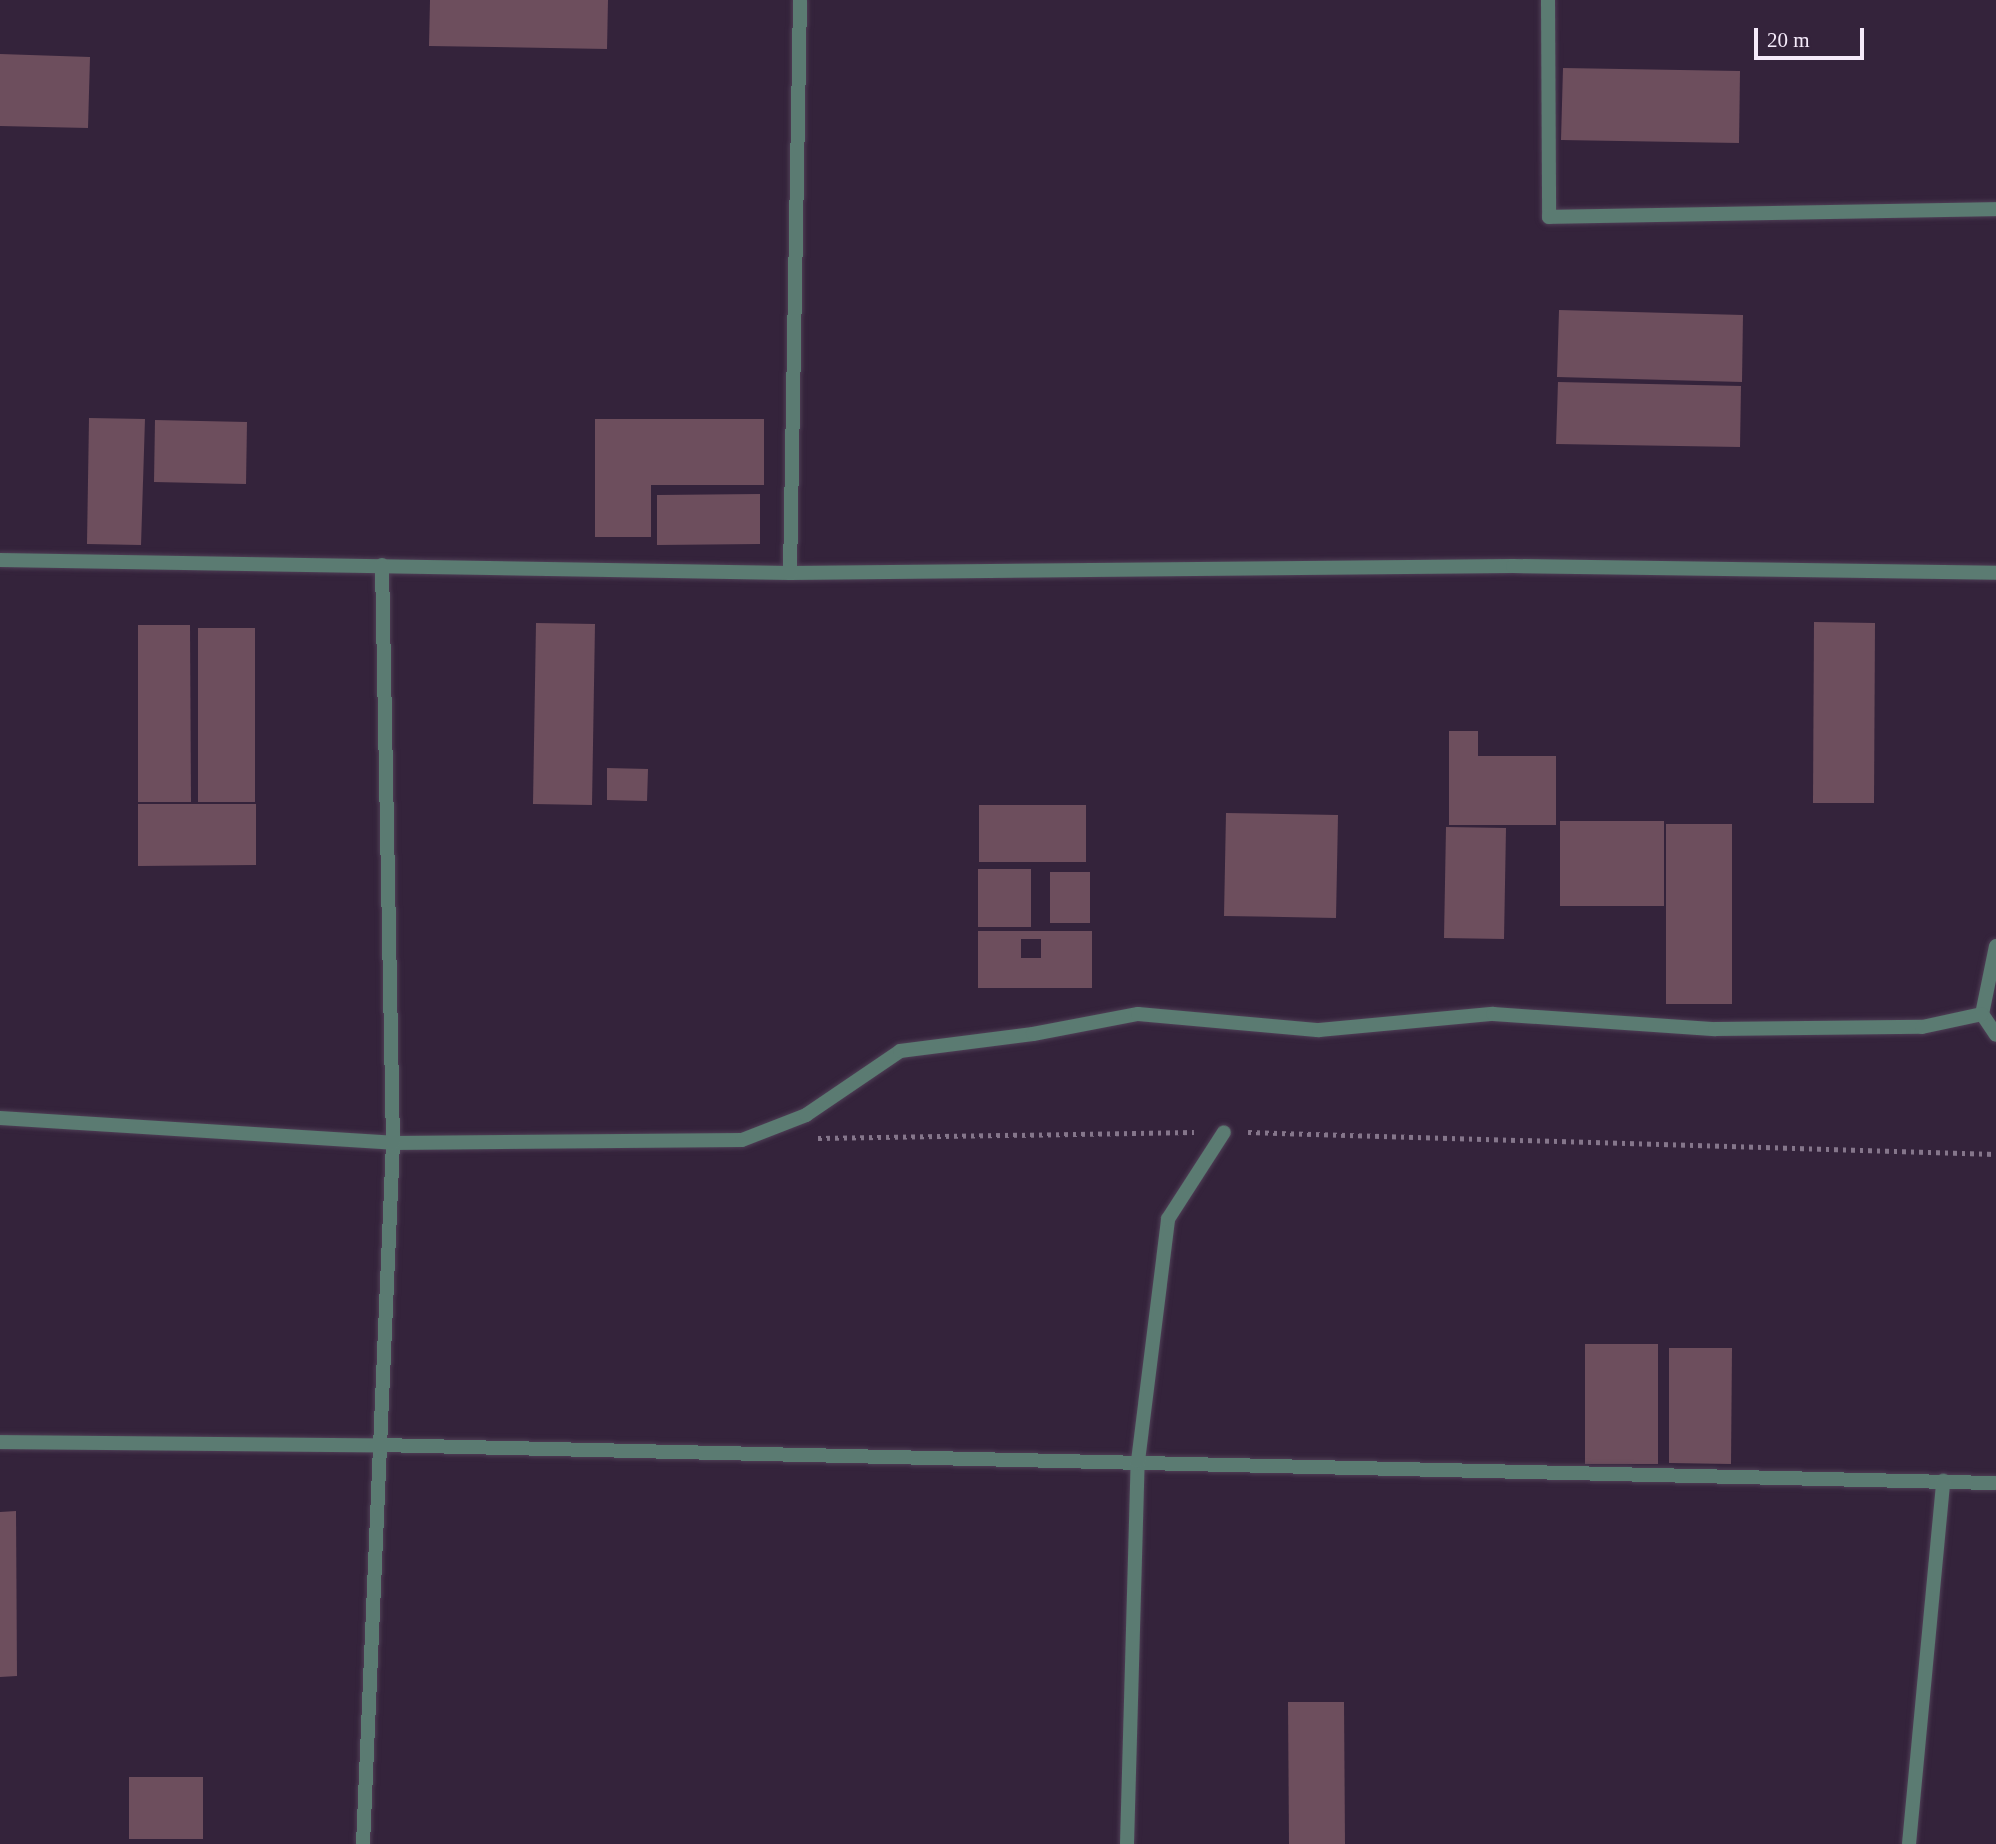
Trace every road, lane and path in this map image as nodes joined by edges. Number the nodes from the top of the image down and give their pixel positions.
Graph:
1 (800, 0) edge
2 (1548, 0) edge
3 (1996, 209) edge
4 (0, 560) edge
5 (382, 565) junction
6 (789, 573) junction
7 (1996, 573) edge
8 (1996, 946) edge
9 (1982, 1014) junction
10 (1996, 1035) edge
11 (0, 1118) edge
12 (1224, 1132) junction
13 (811, 1139) dead end
14 (393, 1143) junction
15 (1996, 1154) edge
16 (0, 1443) edge
17 (380, 1445) junction
18 (1138, 1461) junction
19 (1943, 1481) junction
20 (1996, 1483) edge
21 (363, 1844) edge
22 (1126, 1844) edge
23 (1909, 1844) edge

1 - 6 street
2 - 3 street
4 - 5 street
5 - 6 street
5 - 14 street
6 - 7 street
8 - 9 street
9 - 10 street
9 - 14 street
11 - 14 street
12 - 13 path
12 - 15 path
12 - 18 street
14 - 17 street
16 - 17 street
17 - 18 street
17 - 21 street
18 - 19 street
18 - 22 street
19 - 20 street
19 - 23 street

